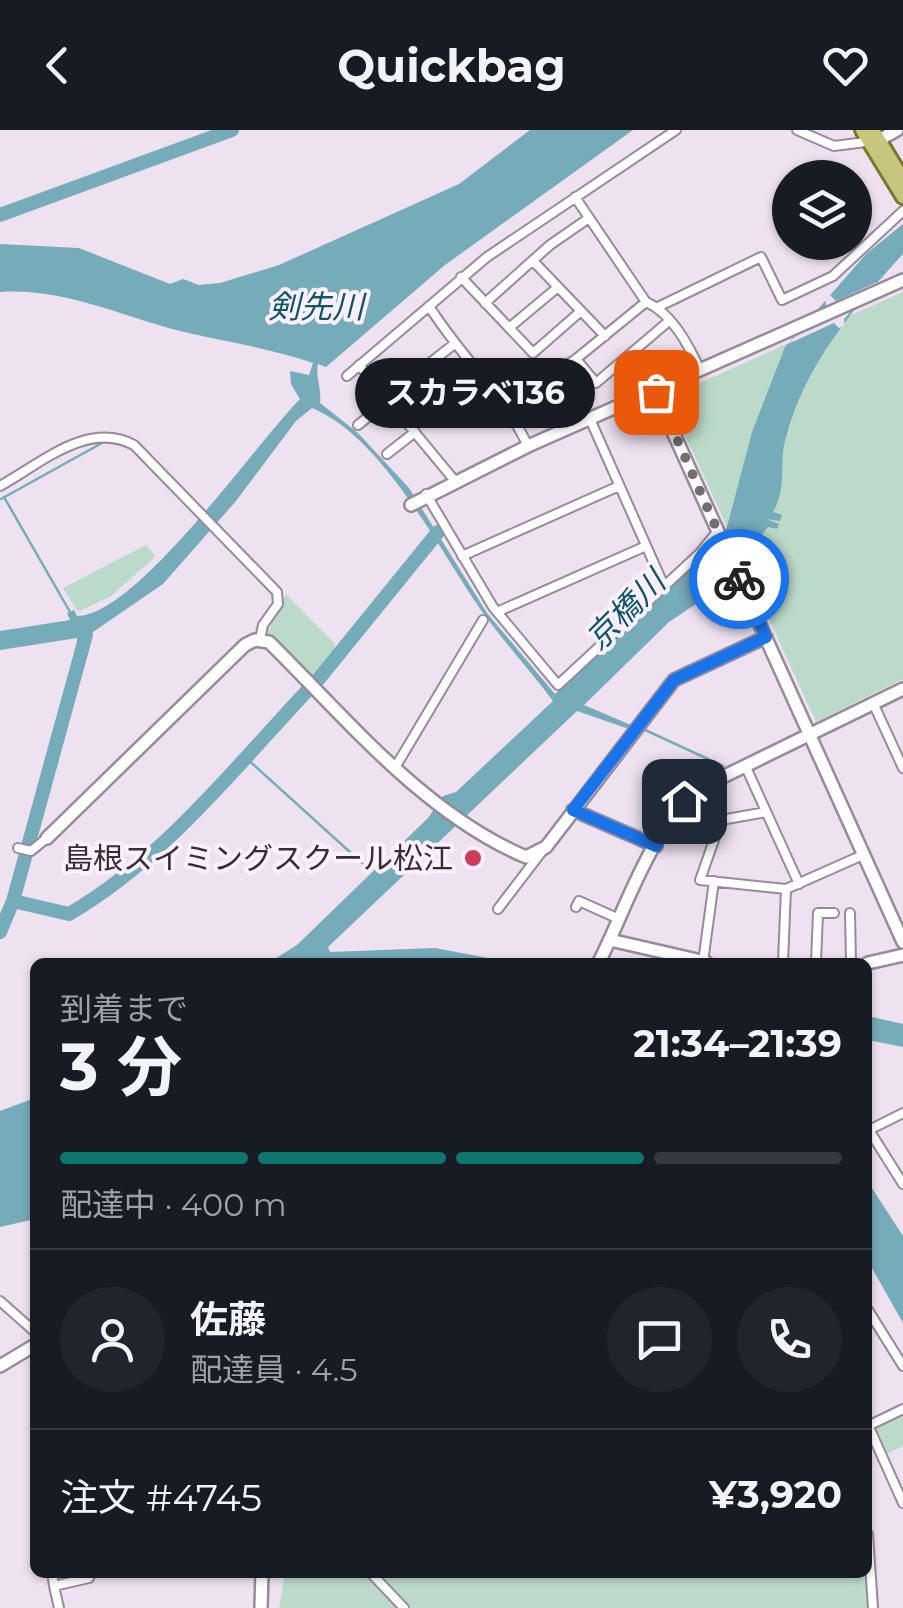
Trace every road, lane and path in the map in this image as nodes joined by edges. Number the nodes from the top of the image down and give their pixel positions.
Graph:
1 (676, 130) edge
2 (796, 130) edge
3 (813, 134) edge
4 (878, 135) edge
5 (903, 179) edge
6 (903, 197) edge
7 (575, 198) junction
8 (903, 210) edge
9 (589, 218) junction
10 (535, 262) junction
11 (461, 277) junction
12 (903, 280) edge
13 (558, 287) junction
14 (646, 302) junction
15 (486, 303) junction
16 (429, 306) junction
17 (658, 307) junction
18 (581, 311) junction
19 (669, 320) junction
20 (509, 328) junction
21 (605, 336) junction
22 (453, 345) junction
23 (576, 359) junction
24 (359, 365) junction
25 (700, 370) junction
26 (347, 376) dead end
27 (656, 392) junction
28 (389, 400) junction
29 (509, 406) junction
30 (590, 419) junction
31 (358, 425) dead end
32 (415, 432) junction
33 (528, 446) junction
34 (387, 454) dead end
35 (455, 481) junction
36 (0, 486) edge
37 (620, 486) junction
38 (419, 499) joint
39 (717, 532) junction
40 (646, 546) junction
41 (462, 556) junction
42 (664, 586) junction
43 (497, 612) junction
44 (484, 620) dead end
45 (766, 637) junction
46 (260, 639) junction
47 (903, 689) edge
48 (874, 705) junction
49 (812, 736) junction
50 (903, 740) edge
51 (892, 742) junction
52 (396, 766) junction
53 (746, 766) junction
54 (903, 768) edge
55 (573, 810) junction
56 (766, 812) junction
57 (47, 838) joint
58 (546, 846) junction
59 (656, 846) junction
60 (18, 848) dead end
61 (865, 854) junction
62 (714, 881) junction
63 (799, 884) junction
64 (786, 889) junction
65 (576, 907) dead end
66 (498, 908) dead end
67 (807, 912) dead end
68 (818, 912) junction
69 (834, 913) dead end
70 (850, 913) dead end
71 (620, 919) junction
72 (610, 940) junction
73 (903, 942) edge
74 (903, 955) edge
75 (601, 958) edge
76 (687, 958) edge
77 (704, 958) edge
78 (783, 958) edge
79 (816, 958) edge
80 (851, 958) edge
81 (872, 963) edge
82 (903, 1113) edge
83 (872, 1128) edge
84 (872, 1135) edge
85 (903, 1184) edge
86 (0, 1301) edge
87 (872, 1316) edge
88 (30, 1328) edge
89 (30, 1348) edge
90 (0, 1366) edge
91 (903, 1366) edge
92 (903, 1409) edge
93 (872, 1424) edge
94 (872, 1434) edge
95 (902, 1497) edge
96 (53, 1578) edge
97 (89, 1578) edge
98 (262, 1578) edge
99 (376, 1578) edge
100 (871, 1578) edge
101 (54, 1586) junction
102 (59, 1608) edge
103 (262, 1608) edge
104 (404, 1608) edge
105 (873, 1608) edge

1 - 7 street
2 - 3 street
3 - 4 street
4 - 5 main road
4 - 6 main road
7 - 9 street
7 - 11 street
8 - 17 street
9 - 10 street
9 - 14 street
10 - 13 street
10 - 15 street
11 - 15 street
11 - 16 street
12 - 25 street
13 - 18 street
13 - 20 street
14 - 17 street
14 - 21 street
15 - 20 street
16 - 22 street
16 - 24 street
17 - 19 street
18 - 20 street
18 - 21 street
19 - 23 street
19 - 25 street
21 - 23 street
22 - 29 street
22 - 29 street
23 - 29 street
24 - 26 street
24 - 28 street
25 - 27 street
27 - 30 street
27 - 39 street
28 - 31 street
28 - 32 street
29 - 33 street
30 - 33 street
30 - 37 street
32 - 34 street
32 - 35 street
33 - 35 street
35 - 38 street
36 - 46 street
37 - 40 street
37 - 41 street
38 - 41 street
39 - 42 street
39 - 45 street
40 - 42 street
40 - 43 street
41 - 43 street
42 - 43 street
44 - 52 street
45 - 49 street
45 - 55 street
46 - 52 street
46 - 57 street
47 - 48 street
48 - 49 street
48 - 51 street
49 - 53 street
49 - 61 street
50 - 51 street
51 - 54 street
52 - 58 street
53 - 56 street
53 - 59 street
55 - 58 street
55 - 59 street
56 - 62 street
56 - 63 street
57 - 60 street
58 - 66 street
59 - 71 street
61 - 63 street
61 - 73 street
62 - 64 street
62 - 77 street
63 - 64 street
64 - 78 street
65 - 71 street
67 - 68 street
68 - 69 street
68 - 79 street
70 - 80 street
71 - 72 street
72 - 75 street
72 - 76 street
74 - 81 street
82 - 83 street
84 - 85 street
86 - 88 street
87 - 91 street
89 - 90 street
92 - 93 street
94 - 95 street
96 - 101 street
97 - 101 street
98 - 103 street
99 - 104 street
100 - 105 street
101 - 102 street

